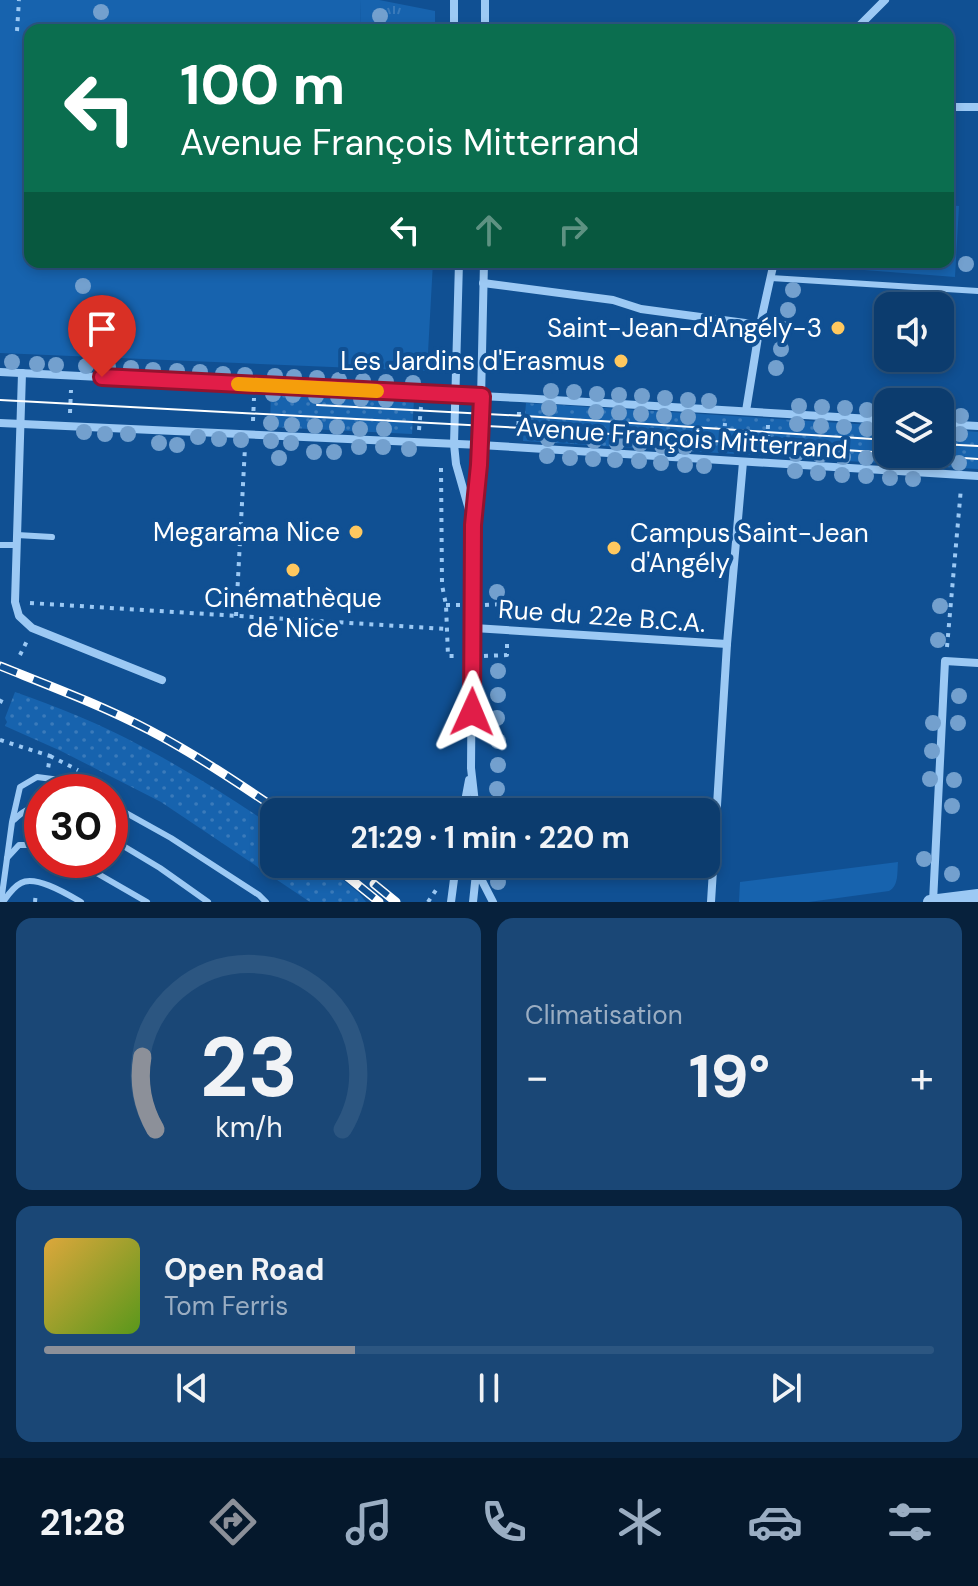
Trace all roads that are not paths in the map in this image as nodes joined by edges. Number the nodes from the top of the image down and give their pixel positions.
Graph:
1 (454, 0) edge
2 (485, 0) edge
3 (885, 0) edge
4 (454, 24) edge
5 (485, 24) edge
6 (861, 24) edge
7 (954, 107) edge
8 (978, 107) edge
9 (459, 268) edge
10 (484, 268) edge
11 (773, 268) edge
12 (771, 278) junction
13 (483, 283) junction
14 (978, 291) edge
15 (760, 325) junction
16 (0, 372) edge
17 (22, 373) junction
18 (456, 395) junction
19 (482, 396) junction
20 (746, 411) junction
21 (874, 419) edge
22 (0, 423) edge
23 (21, 424) junction
24 (954, 425) edge
25 (978, 426) edge
26 (454, 444) junction
27 (480, 445) junction
28 (743, 462) junction
29 (978, 476) edge
30 (473, 525) junction
31 (52, 537) dead end
32 (17, 540) junction
33 (0, 545) edge
34 (474, 628) junction
35 (727, 644) junction
36 (978, 663) edge
37 (162, 680) dead end
38 (471, 768) junction
39 (24, 785) edge
40 (466, 798) edge
41 (474, 798) edge
42 (24, 811) edge
43 (128, 814) edge
44 (12, 822) junction
45 (24, 845) edge
46 (128, 849) edge
47 (7, 858) junction
48 (105, 878) edge
49 (454, 878) edge
50 (476, 878) edge
51 (482, 878) edge
52 (978, 896) edge
53 (2, 902) edge
54 (81, 902) edge
55 (147, 902) edge
56 (208, 902) edge
57 (266, 902) edge
58 (451, 902) edge
59 (473, 902) edge
60 (493, 902) edge
61 (711, 902) edge
62 (932, 902) edge

1 - 4 street
2 - 5 street
3 - 6 street
7 - 8 street
9 - 18 street
10 - 13 street
11 - 12 street
12 - 14 lane
12 - 15 street
13 - 15 street
13 - 19 street
15 - 20 street
16 - 17 street, Avenue François Mitterrand
17 - 18 street, Avenue François Mitterrand
17 - 23 street
18 - 19 street, Avenue François Mitterrand
18 - 26 street
19 - 20 street, Avenue François Mitterrand
19 - 27 street
20 - 21 street, Avenue François Mitterrand
22 - 23 street, Avenue François Mitterrand
23 - 26 street, Avenue François Mitterrand
23 - 32 street
24 - 25 street
26 - 27 street, Avenue François Mitterrand
26 - 30 street
27 - 28 street, Avenue François Mitterrand
27 - 30 street
28 - 29 street, Avenue François Mitterrand
28 - 35 street
30 - 34 street
31 - 32 lane
32 - 33 lane
32 - 37 street
34 - 35 street, Rue du 22e B.C.A.
34 - 38 street
35 - 61 street
36 - 62 street
38 - 40 street
38 - 41 street
39 - 44 lane
42 - 44 lane
43 - 57 lane
44 - 47 lane
45 - 47 lane
46 - 56 lane
47 - 53 lane
48 - 55 lane
49 - 58 street
50 - 59 street
51 - 60 street
52 - 62 street
53 - 54 lane

